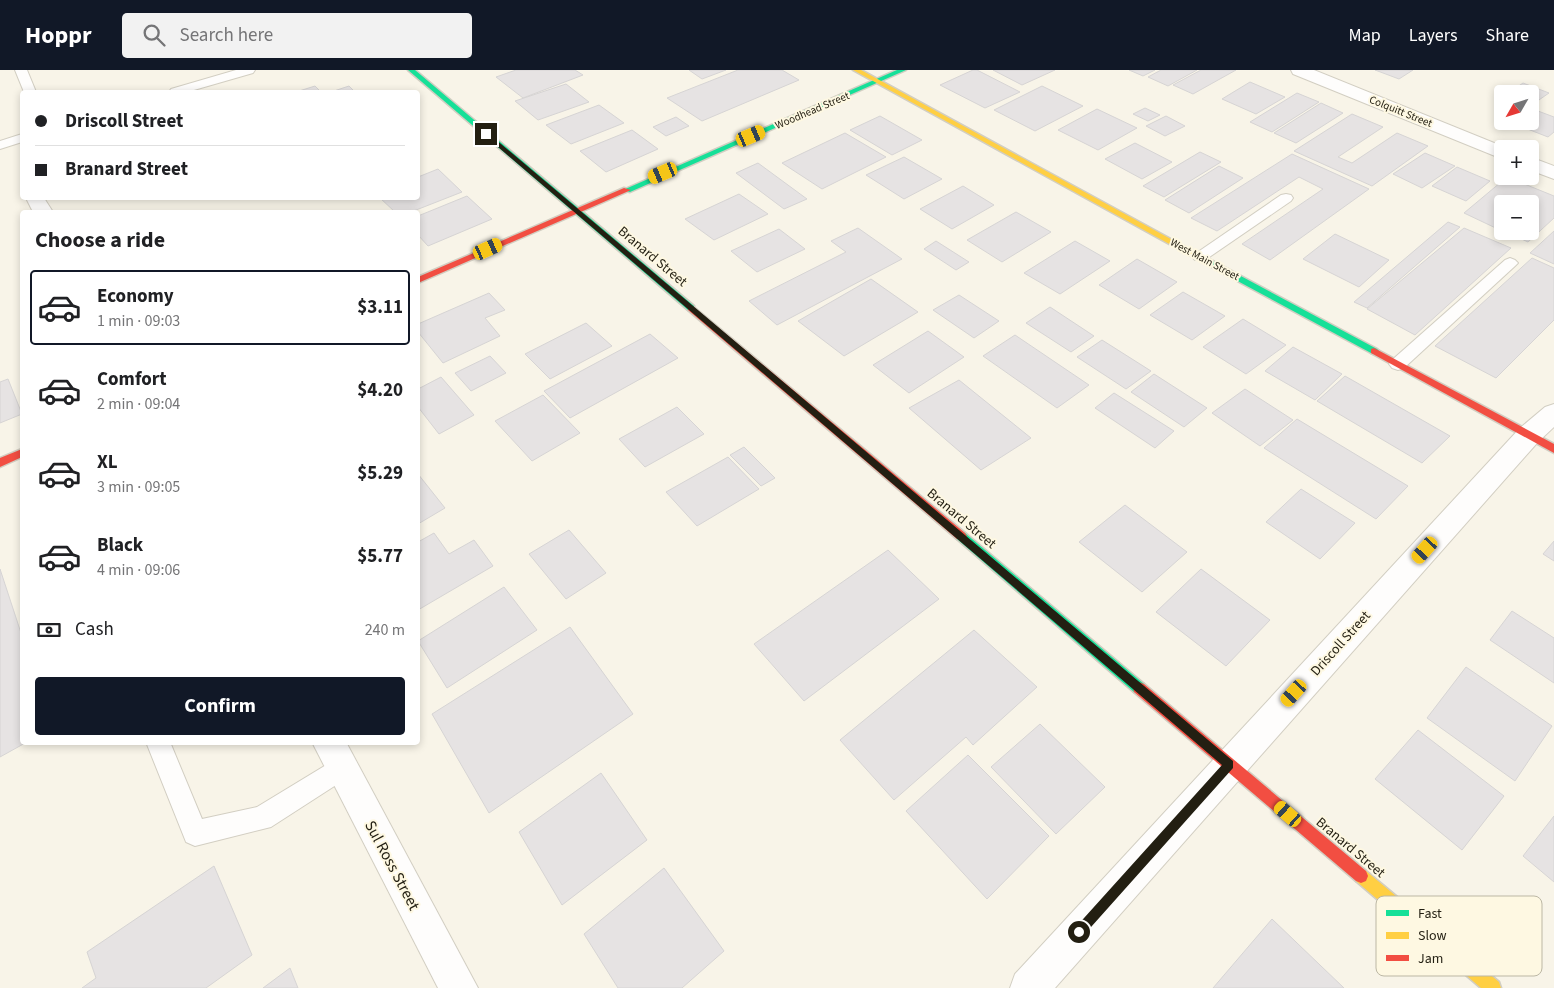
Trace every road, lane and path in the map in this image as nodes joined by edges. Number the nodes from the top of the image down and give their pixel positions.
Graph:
1 (22, 70) edge
2 (250, 70) edge
3 (411, 70) edge
4 (856, 70) edge
5 (903, 70) edge
6 (1299, 70) edge
7 (877, 81) junction
8 (29, 90) edge
9 (181, 90) edge
10 (20, 139) edge
11 (0, 145) edge
12 (1494, 149) edge
13 (1539, 167) edge
14 (1554, 173) edge
15 (1286, 198) dead end
16 (576, 210) junction
17 (1200, 256) junction
18 (1510, 263) dead end
19 (420, 279) edge
20 (1398, 364) junction
21 (1554, 413) edge
22 (1541, 442) edge
23 (20, 454) edge
24 (0, 463) edge
25 (159, 745) edge
26 (334, 755) edge
27 (1229, 764) junction
28 (1385, 896) edge
29 (1479, 976) edge
30 (459, 988) edge
31 (1029, 988) edge
32 (1493, 988) edge

1 - 8 lane
2 - 9 lane
3 - 16 street, Branard Street
4 - 7 street, West Main Street
5 - 7 street, Woodhead Street
6 - 12 street, Colquitt Street
7 - 16 street, Woodhead Street
7 - 17 street, West Main Street
10 - 11 lane
13 - 14 street
15 - 17 lane
16 - 19 street, Woodhead Street
16 - 27 street, Branard Street
17 - 20 street, West Main Street
18 - 20 lane
20 - 22 street, West Main Street
21 - 22 street, Driscoll Street
22 - 27 street, Driscoll Street
23 - 24 street
25 - 26 lane
26 - 30 street, Sul Ross Street
27 - 28 street, Branard Street
27 - 31 street, Driscoll Street
29 - 32 street, Branard Street

